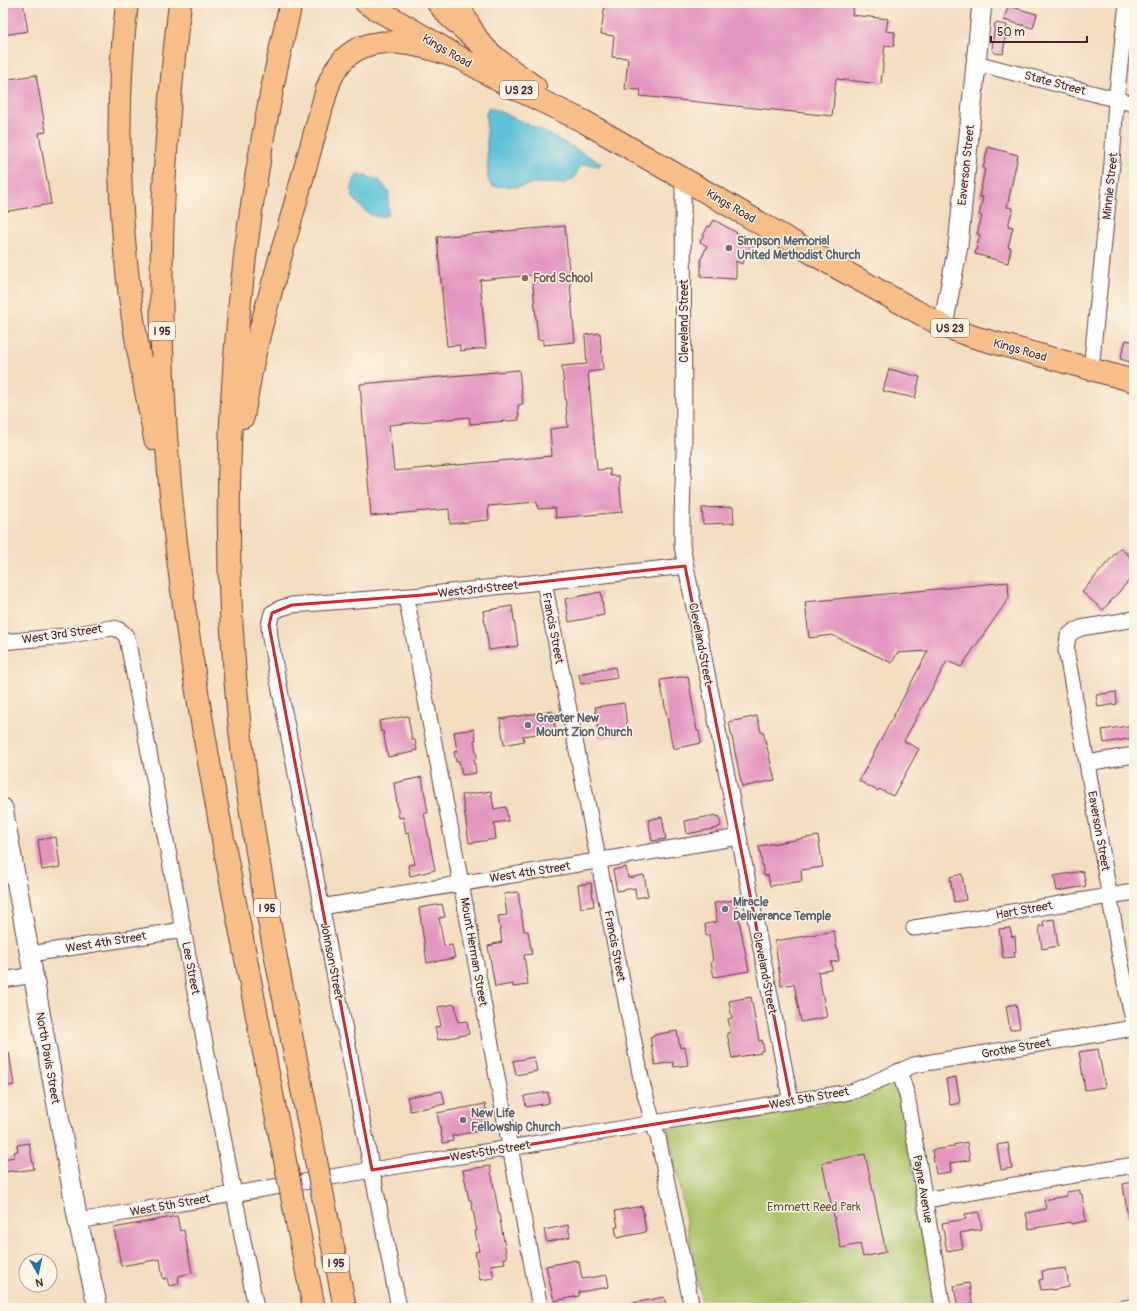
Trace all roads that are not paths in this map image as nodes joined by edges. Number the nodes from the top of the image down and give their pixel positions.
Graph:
1 (127, 3) edge
2 (180, 3) edge
3 (277, 3) edge
4 (291, 3) edge
5 (366, 3) edge
6 (438, 3) edge
7 (458, 3) edge
8 (982, 3) edge
9 (1127, 3) edge
10 (483, 46) junction
11 (456, 57) junction
12 (976, 62) junction
13 (1116, 100) junction
14 (1134, 104) edge
15 (269, 105) junction
16 (583, 121) junction
17 (683, 179) junction
18 (943, 326) junction
19 (1091, 369) junction
20 (1134, 381) edge
21 (229, 499) junction
22 (178, 564) junction
23 (686, 566) junction
24 (544, 582) junction
25 (406, 597) junction
26 (272, 613) joint
27 (1134, 619) edge
28 (121, 630) joint
29 (3, 642) edge
30 (1134, 755) edge
31 (1087, 763) junction
32 (3, 808) edge
33 (739, 837) junction
34 (599, 861) junction
35 (461, 883) junction
36 (1134, 892) edge
37 (1110, 896) junction
38 (321, 907) junction
39 (914, 928) dead end
40 (183, 930) junction
41 (30, 954) junction
42 (33, 975) junction
43 (3, 980) edge
44 (1134, 1026) edge
45 (899, 1071) junction
46 (791, 1102) junction
47 (653, 1123) junction
48 (510, 1148) junction
49 (1134, 1165) edge
50 (372, 1170) junction
51 (235, 1194) junction
52 (925, 1200) junction
53 (78, 1221) junction
54 (1134, 1306) edge
55 (98, 1308) edge
56 (256, 1308) edge
57 (314, 1308) edge
58 (345, 1308) edge
59 (399, 1308) edge
60 (540, 1308) edge
61 (692, 1308) edge
62 (943, 1308) edge
63 (1124, 1308) edge

1 - 22 main road
2 - 22 main road, I 95
3 - 15 main road
4 - 15 main road, I 95
5 - 11 main road, Kings Road / US 23
6 - 10 main road
7 - 10 main road, US 23
8 - 12 street, Eaverson Street
9 - 13 street, Minnie Street
10 - 16 main road, US 23
11 - 16 main road, Kings Road / US 23
11 - 21 main road
12 - 13 street, State Street
12 - 18 street, Eaverson Street
13 - 14 street, State Street
13 - 19 street, Minnie Street
15 - 21 main road, I 95
16 - 17 main road, Kings Road / US 23
17 - 18 main road, Kings Road / US 23
17 - 23 street, Cleveland Street
18 - 19 main road, Kings Road / US 23
19 - 20 main road, Kings Road / US 23
21 - 58 main road, I 95, bridge
22 - 57 main road, I 95, bridge
23 - 24 street, West 3rd Street
23 - 33 street, Cleveland Street
24 - 25 street, West 3rd Street
24 - 34 street, Francis Street
25 - 26 street, West 3rd Street
25 - 35 street, Mount Herman Street
26 - 38 street, Johnson Street
27 - 31 street, Eaverson Street
28 - 29 street, West 3rd Street
28 - 40 street, Lee Street
30 - 31 street
31 - 37 street, Eaverson Street
32 - 41 street, North Davis Street
33 - 34 street, West 4th Street
33 - 46 street, Cleveland Street
34 - 35 street, West 4th Street
34 - 47 street, Francis Street
35 - 38 street, West 4th Street
35 - 48 street, Mount Herman Street
36 - 37 street, Hart Street
37 - 39 street, Hart Street
37 - 44 street, Eaverson Street
38 - 50 street, Johnson Street
40 - 41 street, West 4th Street
40 - 51 street, Lee Street
41 - 42 street, North Davis Street
42 - 43 street
42 - 53 street, North Davis Street
44 - 45 street, Grothe Street
45 - 46 street, West 5th Street
45 - 52 street, Payne Avenue
46 - 47 street, West 5th Street
47 - 48 street, West 5th Street
47 - 61 street, Francis Street
48 - 50 street, West 5th Street
48 - 60 street, Mount Herman Street
49 - 52 street
50 - 51 street, West 5th Street
50 - 59 street, Johnson Street
51 - 53 street, West 5th Street
51 - 56 street, Lee Street
52 - 62 street, Payne Avenue
53 - 55 street, North Davis Street
54 - 63 street

